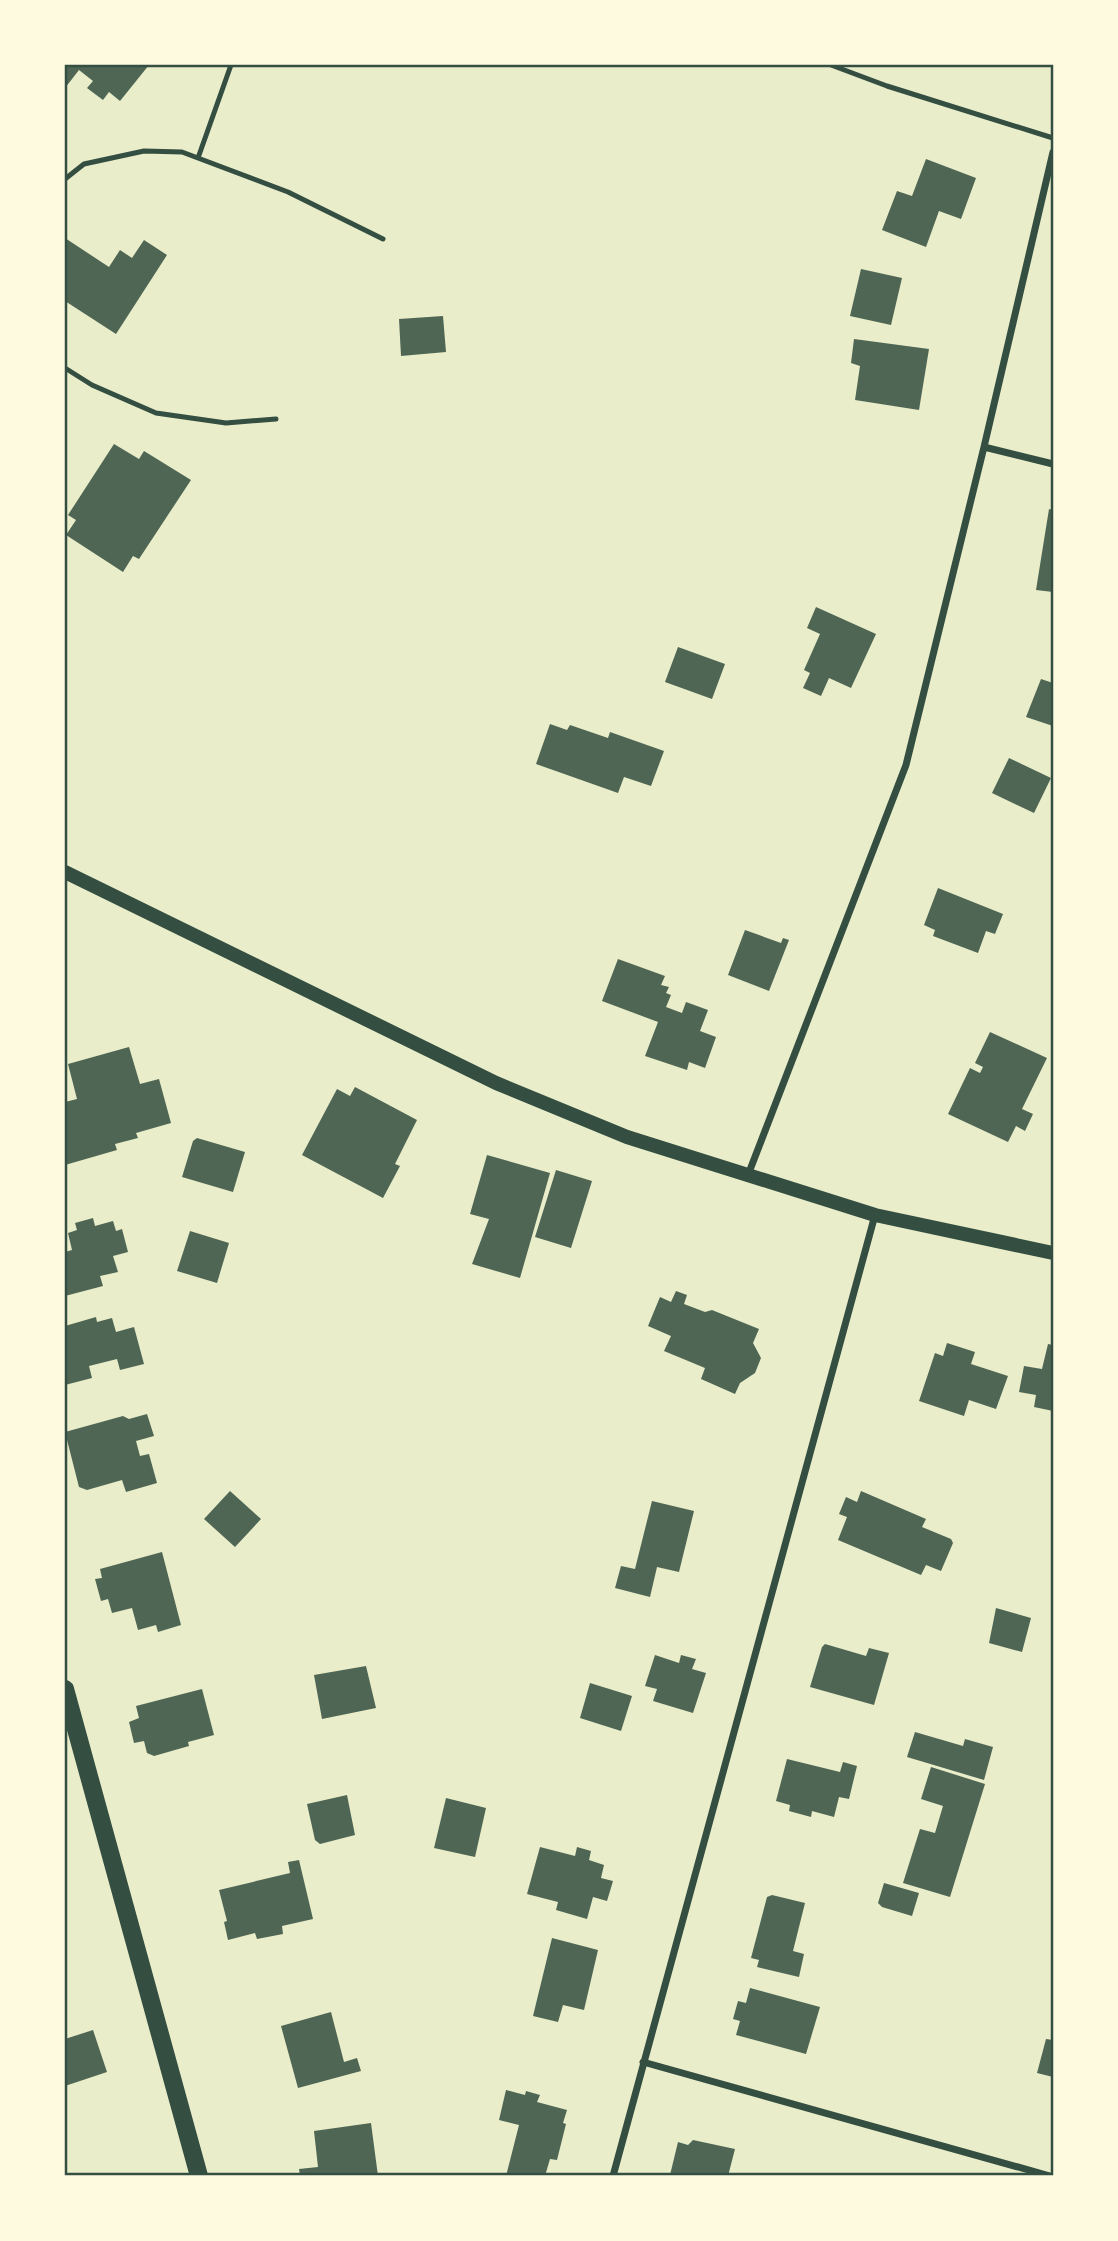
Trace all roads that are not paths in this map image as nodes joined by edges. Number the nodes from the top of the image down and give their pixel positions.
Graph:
1 (231, 65) edge
2 (831, 65) edge
3 (1053, 138) edge
4 (1053, 152) edge
5 (198, 158) junction
6 (65, 179) edge
7 (383, 239) dead end
8 (65, 368) edge
9 (276, 419) dead end
10 (984, 447) junction
11 (1053, 464) edge
12 (65, 872) edge
13 (748, 1175) junction
14 (875, 1215) junction
15 (1053, 1253) edge
16 (65, 1689) edge
17 (643, 2062) junction
18 (199, 2176) edge
19 (613, 2176) edge
20 (1050, 2176) edge

1 - 5 lane
2 - 3 lane
4 - 10 street
5 - 6 lane
5 - 7 lane
8 - 9 lane
10 - 11 street
10 - 13 street
12 - 13 main road
13 - 14 main road
14 - 15 main road
14 - 17 street
16 - 18 main road
17 - 19 street
17 - 20 street

